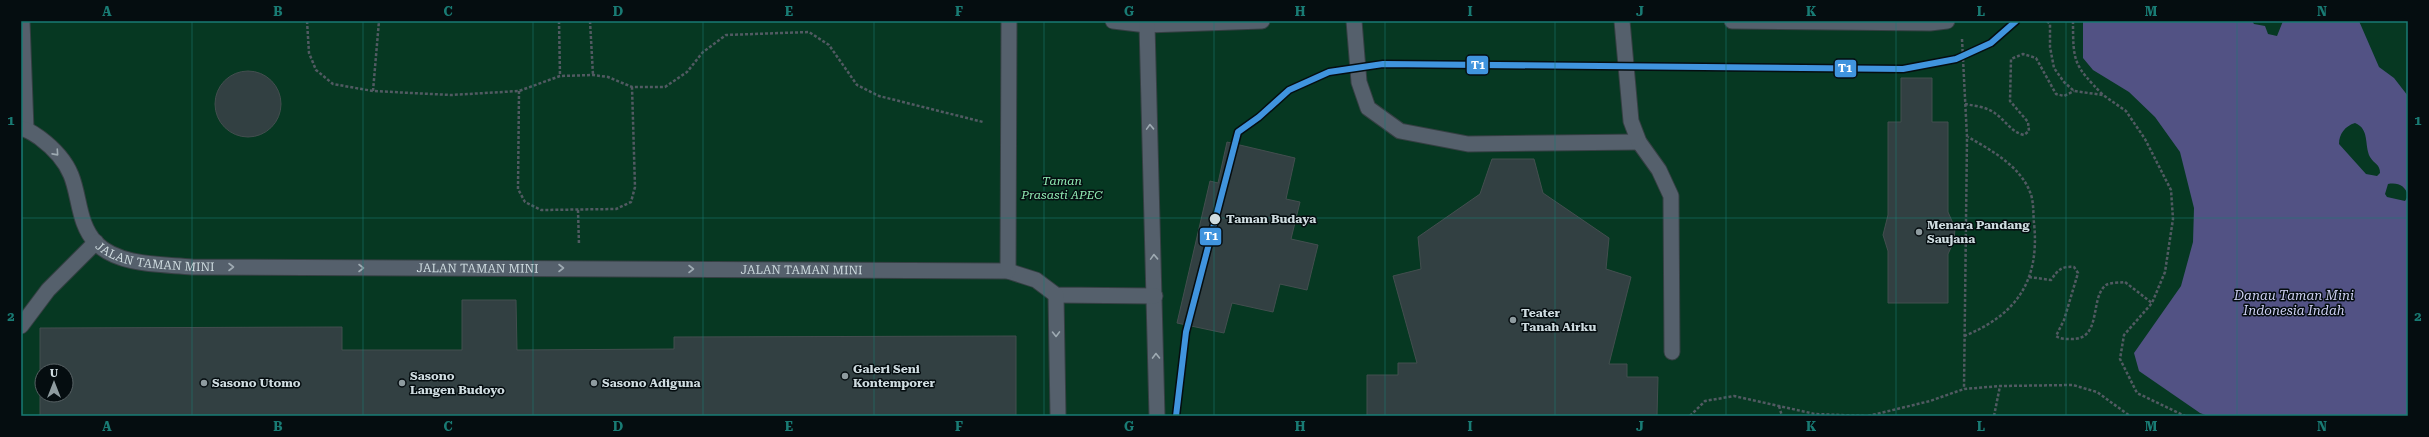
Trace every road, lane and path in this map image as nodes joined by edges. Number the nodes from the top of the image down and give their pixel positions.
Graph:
1 (22, 21) edge
2 (308, 21) edge
3 (379, 21) edge
4 (559, 21) edge
5 (590, 21) edge
6 (1009, 21) edge
7 (1113, 21) edge
8 (1262, 21) edge
9 (1354, 21) edge
10 (1622, 21) edge
11 (1732, 21) edge
12 (1947, 21) edge
13 (2047, 21) edge
14 (2073, 21) edge
15 (1147, 25) junction
16 (1962, 36) dead end
17 (593, 75) junction
18 (560, 76) junction
19 (632, 87) junction
20 (373, 91) junction
21 (519, 91) junction
22 (2074, 91) junction
23 (2103, 95) junction
24 (1965, 104) junction
25 (1006, 128) junction
26 (23, 129) edge
27 (1967, 137) junction
28 (1639, 142) junction
29 (578, 210) junction
30 (96, 242) junction
31 (579, 269) junction
32 (1008, 271) junction
33 (2029, 277) junction
34 (1056, 295) junction
35 (1155, 296) junction
36 (2152, 303) junction
37 (21, 326) edge
38 (1964, 336) junction
39 (1672, 352) dead end
40 (2000, 386) junction
41 (1964, 389) junction
42 (1779, 405) junction
43 (2126, 415) edge
44 (1058, 416) edge
45 (1157, 416) edge
46 (1690, 416) edge
47 (1782, 416) edge
48 (1867, 416) edge
49 (1994, 416) edge
50 (2130, 416) edge
51 (2185, 416) edge

1 - 26 lane
2 - 20 path
3 - 20 path
4 - 18 path
5 - 17 path
6 - 25 lane
7 - 15 lane
8 - 15 lane
9 - 28 lane
10 - 28 lane
11 - 12 lane
13 - 22 path
14 - 23 path
35 -> 15 lane
16 - 24 path
17 - 18 path
17 - 19 path
18 - 21 path
19 - 25 path
19 - 29 path
20 - 21 path
21 - 29 path
22 - 23 path
22 - 24 path
23 - 36 path
24 - 27 path
25 - 32 lane
26 -> 30 lane, JALAN TAMAN MINI
27 - 33 path
27 - 38 path
28 - 39 lane
29 - 31 path
30 -> 31 lane, JALAN TAMAN MINI
30 - 37 lane
31 -> 32 lane, JALAN TAMAN MINI
32 - 34 lane, JALAN TAMAN MINI
33 - 36 path
33 - 38 path
34 - 35 lane
34 -> 44 lane
45 -> 35 lane
36 - 51 path
38 - 41 path
40 - 41 path
40 - 43 path
40 - 49 path
41 - 48 path
42 - 46 path
42 - 47 path
42 - 48 path
43 - 50 path

